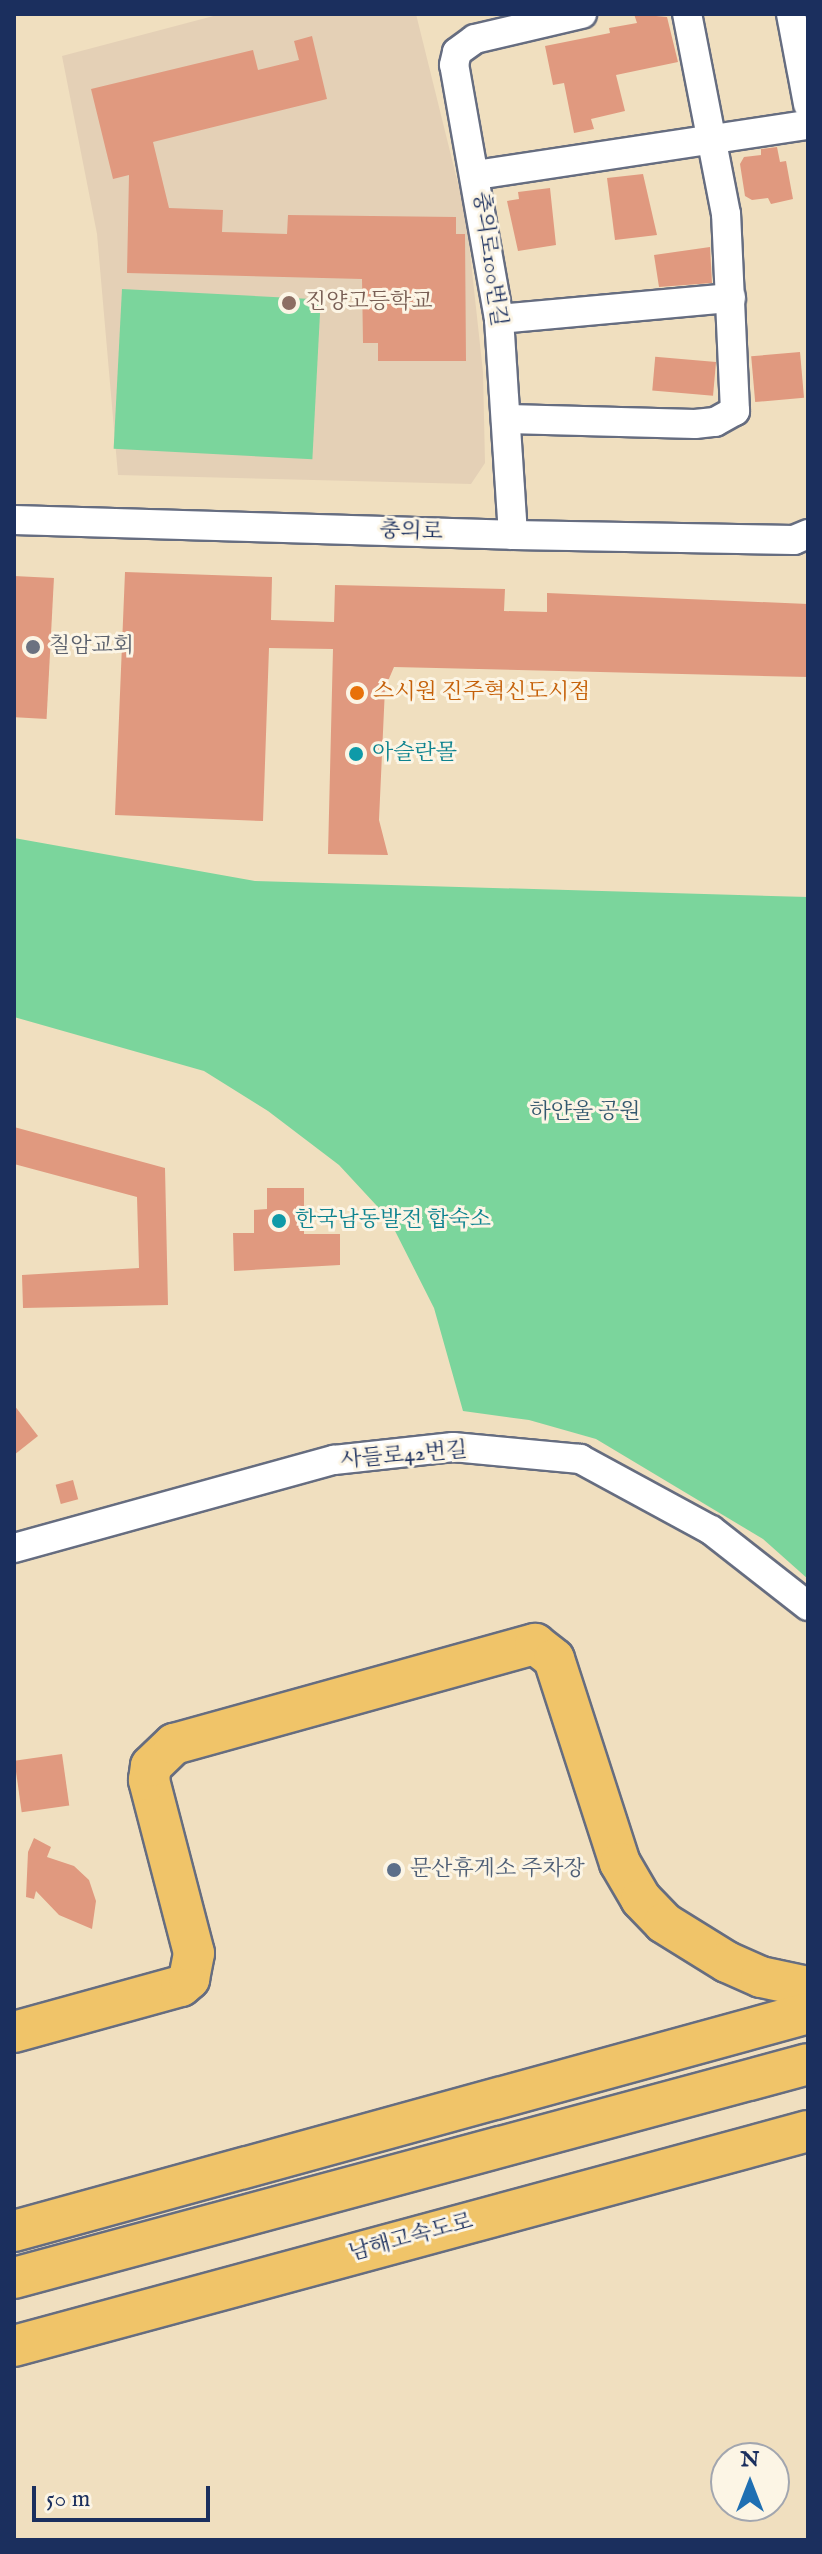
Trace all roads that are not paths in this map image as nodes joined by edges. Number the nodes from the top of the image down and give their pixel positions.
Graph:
1 (582, 14) edge
2 (687, 14) edge
3 (791, 14) edge
4 (808, 104) edge
5 (808, 125) edge
6 (713, 140) junction
7 (476, 175) junction
8 (731, 298) junction
9 (499, 319) junction
10 (508, 419) junction
11 (14, 520) edge
12 (808, 534) edge
13 (513, 535) junction
14 (14, 1548) edge
15 (808, 1606) edge
16 (808, 1987) edge
17 (808, 2013) edge
18 (14, 2032) edge
19 (808, 2064) edge
20 (808, 2131) edge
21 (14, 2231) edge
22 (14, 2278) edge
23 (14, 2346) edge

1 - 7 street
2 - 6 street
3 - 4 street
5 - 6 street, 충의로100번길
6 - 7 street, 충의로100번길
6 - 8 street
7 - 9 street, 충의로100번길
8 - 9 street
8 - 10 street
9 - 10 street, 충의로100번길
10 - 13 street, 충의로100번길
11 - 13 street, 충의로
12 - 13 street, 충의로
14 - 15 street, 사들로42번길
16 - 18 highway
17 - 21 highway
19 - 22 highway
20 - 23 highway, 남해고속도로

